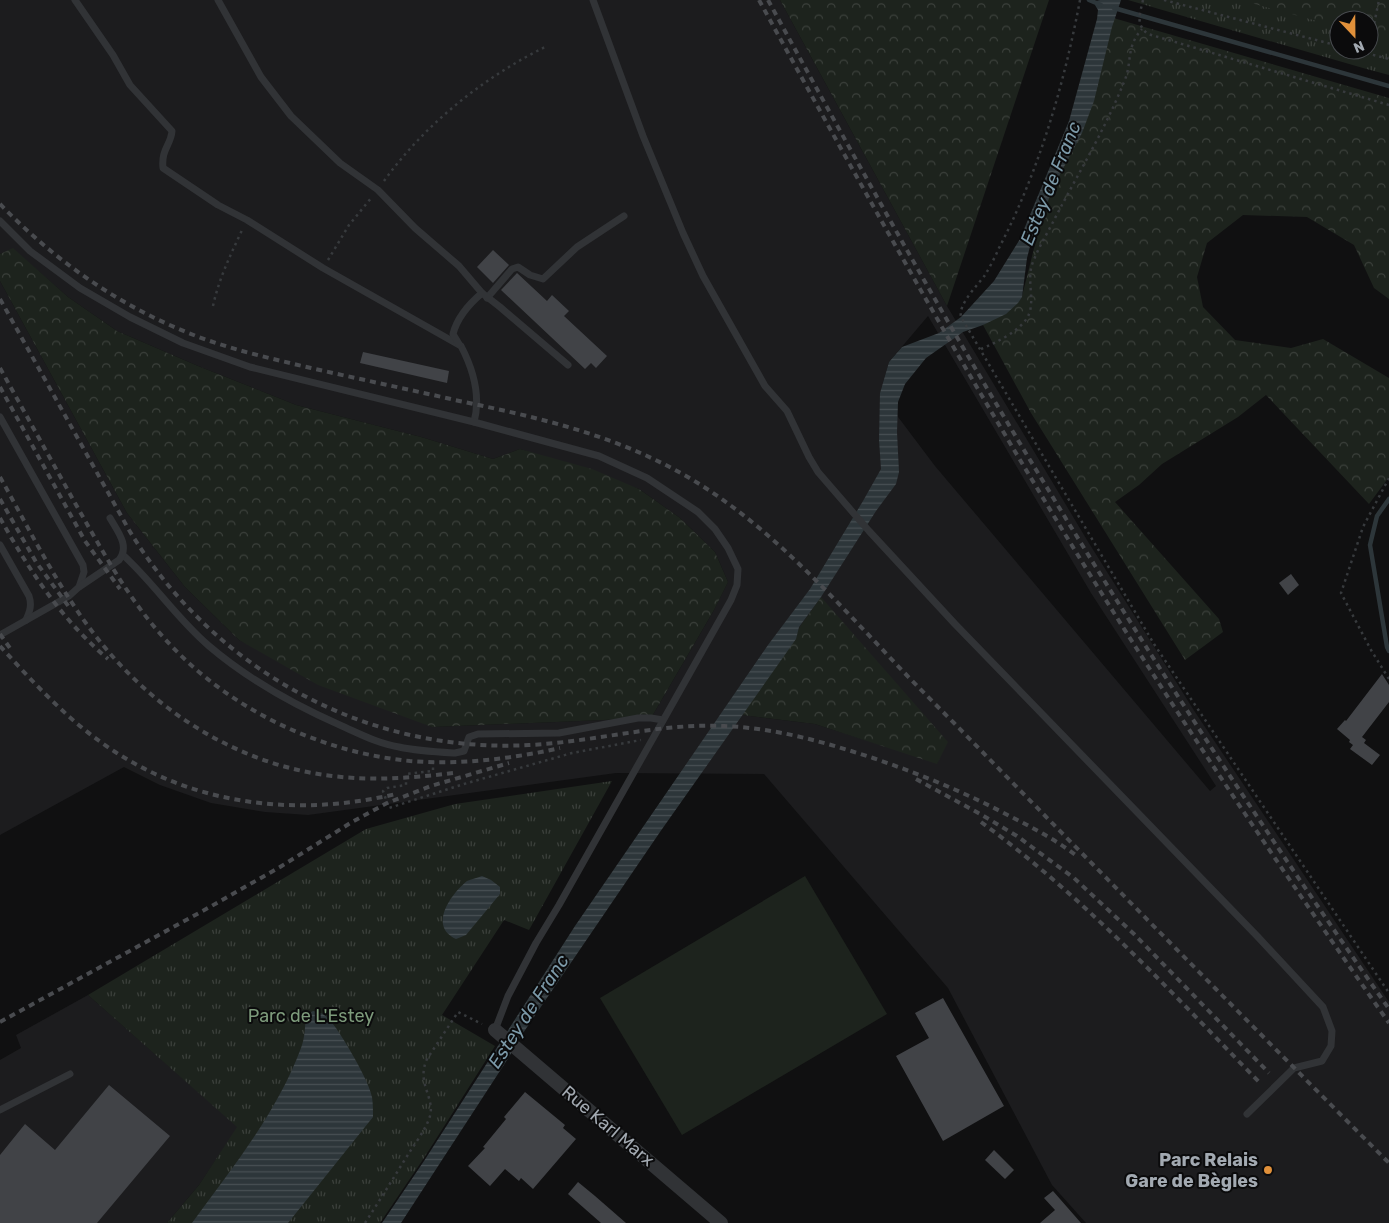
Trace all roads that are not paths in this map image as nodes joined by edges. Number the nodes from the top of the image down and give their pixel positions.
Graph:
1 (74, 0) edge
2 (218, 0) edge
3 (593, 0) edge
4 (624, 216) dead end
5 (0, 220) edge
6 (484, 296) junction
7 (460, 346) junction
8 (568, 365) dead end
9 (0, 416) edge
10 (474, 422) junction
11 (110, 518) dead end
12 (0, 545) edge
13 (123, 555) junction
14 (79, 587) junction
15 (26, 620) junction
16 (0, 636) edge
17 (663, 720) junction
18 (499, 1034) joint
19 (70, 1074) dead end
20 (0, 1110) edge
21 (1247, 1114) dead end
22 (712, 1220) edge

1 - 7 lane
2 - 6 lane
3 - 21 lane
4 - 6 lane
5 - 10 lane
6 - 7 lane
6 - 8 lane
7 - 10 lane
9 - 14 lane
10 - 17 lane
11 - 13 lane
12 - 15 lane
13 - 14 lane
13 - 17 lane
14 - 15 lane
15 - 16 lane
17 - 18 lane
18 - 22 street, Rue Karl Marx
19 - 20 lane

